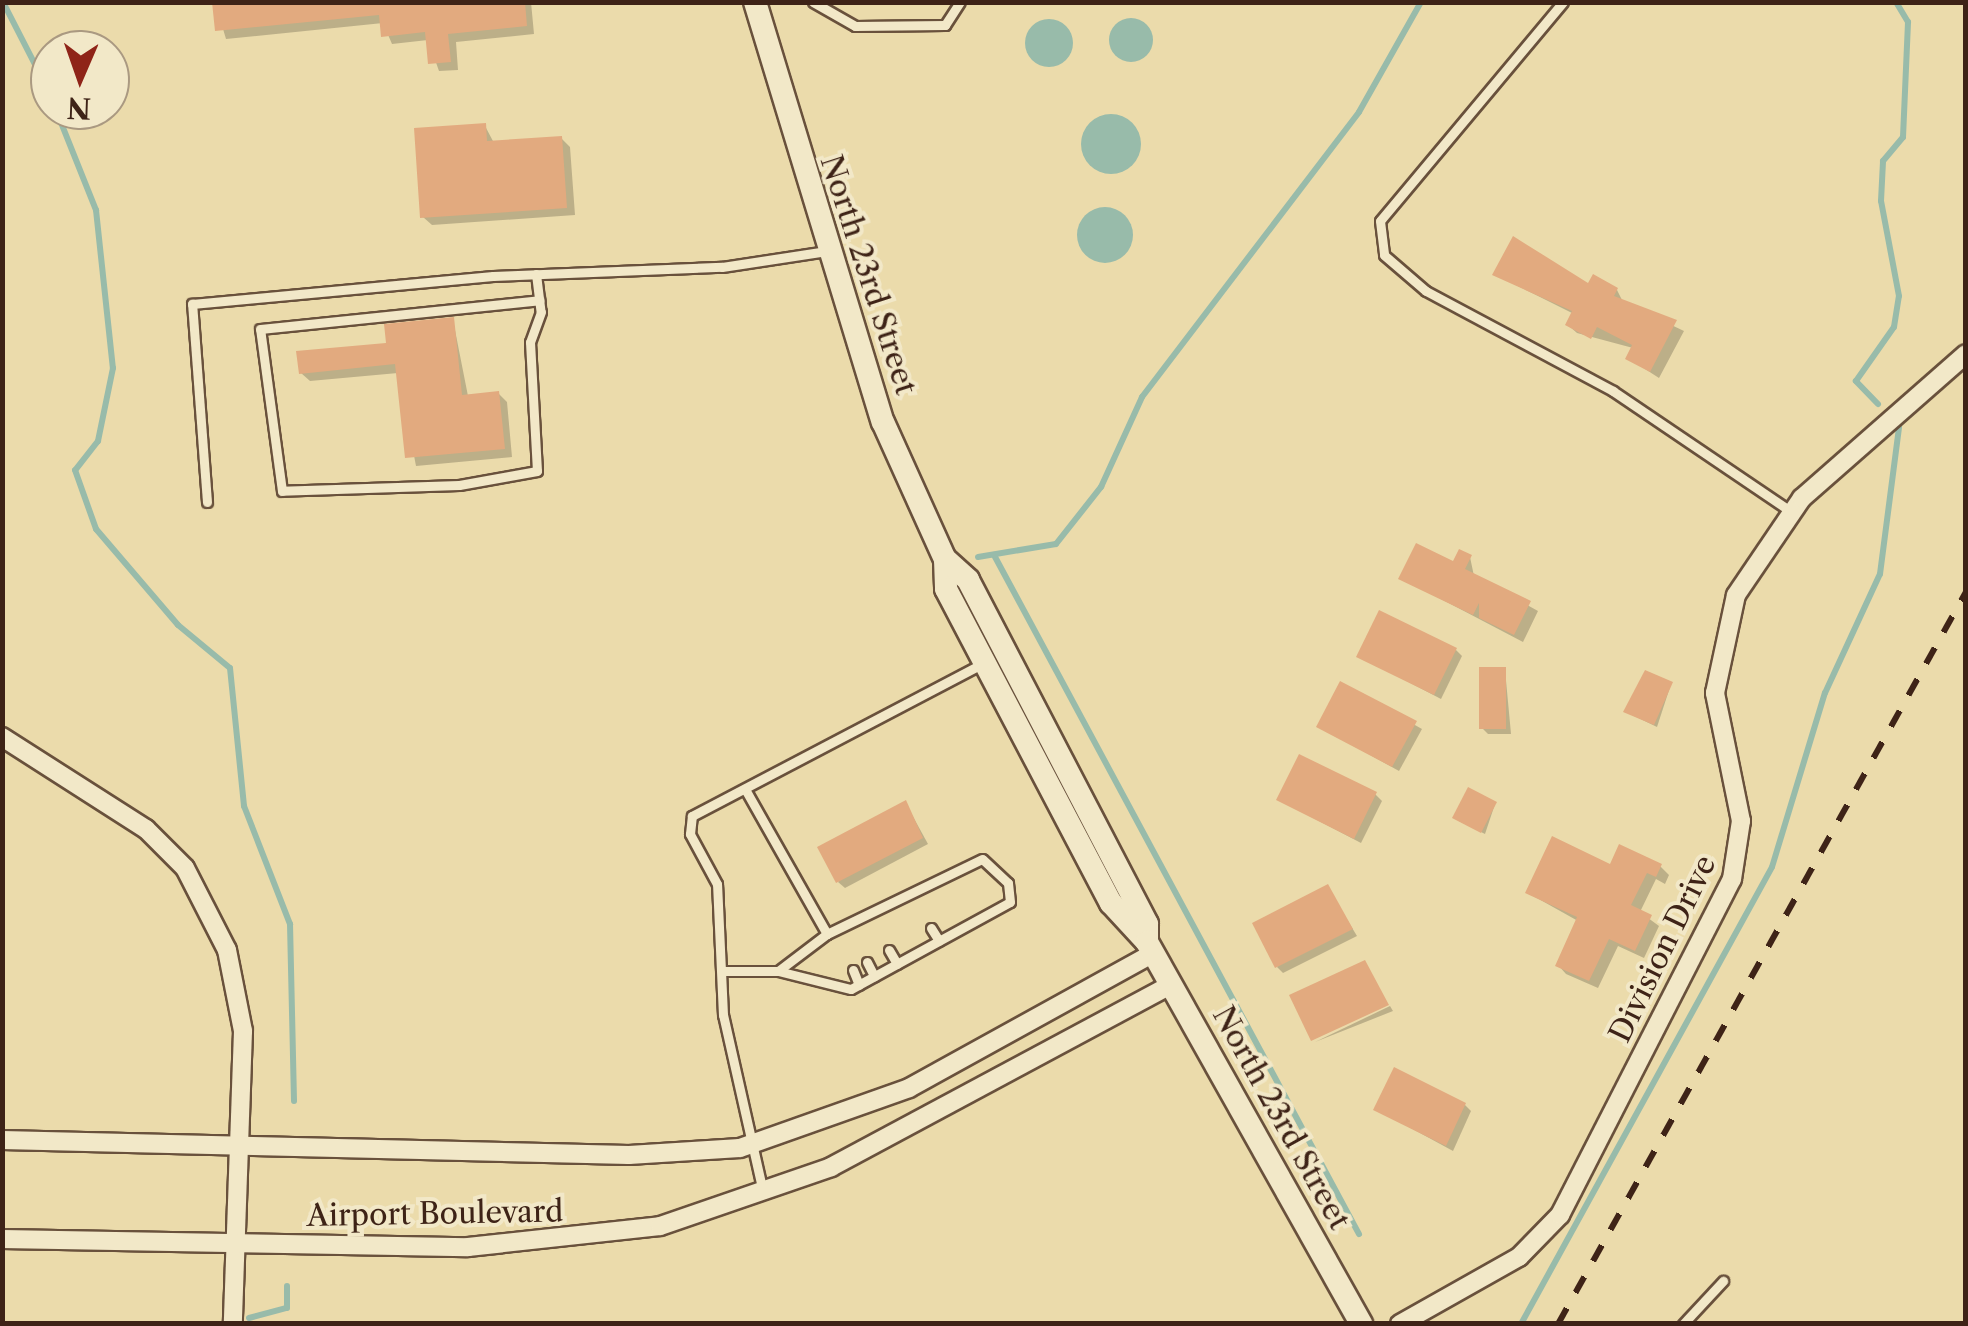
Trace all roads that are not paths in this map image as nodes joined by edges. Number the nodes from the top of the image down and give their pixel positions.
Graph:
1 (755, 2) edge
2 (812, 2) edge
3 (960, 2) edge
4 (1563, 2) edge
5 (829, 250) junction
6 (536, 274) junction
7 (539, 300) junction
8 (1966, 354) edge
9 (206, 502) dead end
10 (1790, 511) junction
11 (944, 559) junction
12 (984, 664) junction
13 (2, 737) edge
14 (745, 788) junction
15 (972, 863) junction
16 (956, 872) junction
17 (979, 877) dead end
18 (934, 884) junction
19 (963, 885) dead end
20 (913, 894) junction
21 (941, 897) dead end
22 (990, 898) dead end
23 (891, 906) junction
24 (973, 906) dead end
25 (920, 908) dead end
26 (996, 910) junction
27 (872, 916) junction
28 (953, 917) dead end
29 (898, 919) dead end
30 (979, 919) junction
31 (850, 928) junction
32 (931, 928) dead end
33 (960, 929) junction
34 (878, 930) dead end
35 (832, 935) junction
36 (856, 940) dead end
37 (910, 941) dead end
38 (938, 941) junction
39 (1151, 947) junction
40 (842, 948) dead end
41 (889, 950) dead end
42 (917, 953) junction
43 (867, 962) dead end
44 (896, 964) junction
45 (852, 970) dead end
46 (725, 971) junction
47 (778, 971) junction
48 (874, 976) junction
49 (860, 984) junction
50 (1172, 984) junction
51 (2, 1140) edge
52 (239, 1146) junction
53 (751, 1146) junction
54 (764, 1194) junction
55 (2, 1239) edge
56 (235, 1244) junction
57 (1723, 1281) dead end
58 (233, 1324) edge
59 (1361, 1324) edge
60 (1400, 1324) edge
61 (1683, 1324) edge

1 - 5 main road, North 23rd Street
2 - 3 lane
4 - 10 lane
5 - 6 lane
5 - 11 main road, North 23rd Street
6 - 7 lane
6 - 9 lane
7 - 7 lane
8 - 10 street, Division Drive
10 - 60 street, Division Drive
11 - 12 main road, North 23rd Street
11 - 39 main road, North 23rd Street
12 - 14 lane
12 - 39 main road, North 23rd Street
13 - 52 street
14 - 35 lane
14 - 46 lane
15 - 16 lane
15 - 17 lane
15 - 26 lane
16 - 18 lane
16 - 19 lane
18 - 20 lane
18 - 21 lane
20 - 23 lane
20 - 25 lane
22 - 26 lane
23 - 27 lane
23 - 29 lane
24 - 30 lane
26 - 30 lane
27 - 31 lane
27 - 34 lane
28 - 33 lane
30 - 33 lane
31 - 35 lane
31 - 36 lane
32 - 38 lane
33 - 38 lane
35 - 40 lane
35 - 47 lane
37 - 42 lane
38 - 42 lane
39 - 50 main road, North 23rd Street
39 - 53 street, Airport Boulevard
41 - 44 lane
42 - 44 lane
43 - 48 lane
44 - 48 lane
45 - 49 lane
46 - 47 lane
46 - 53 lane
47 - 49 lane
48 - 49 lane
50 - 54 street, Airport Boulevard
50 - 59 main road, North 23rd Street
51 - 52 street, Airport Boulevard
52 - 53 street, Airport Boulevard
52 - 56 street
53 - 54 lane
54 - 56 street, Airport Boulevard
55 - 56 street, Airport Boulevard
56 - 58 street
57 - 61 lane

